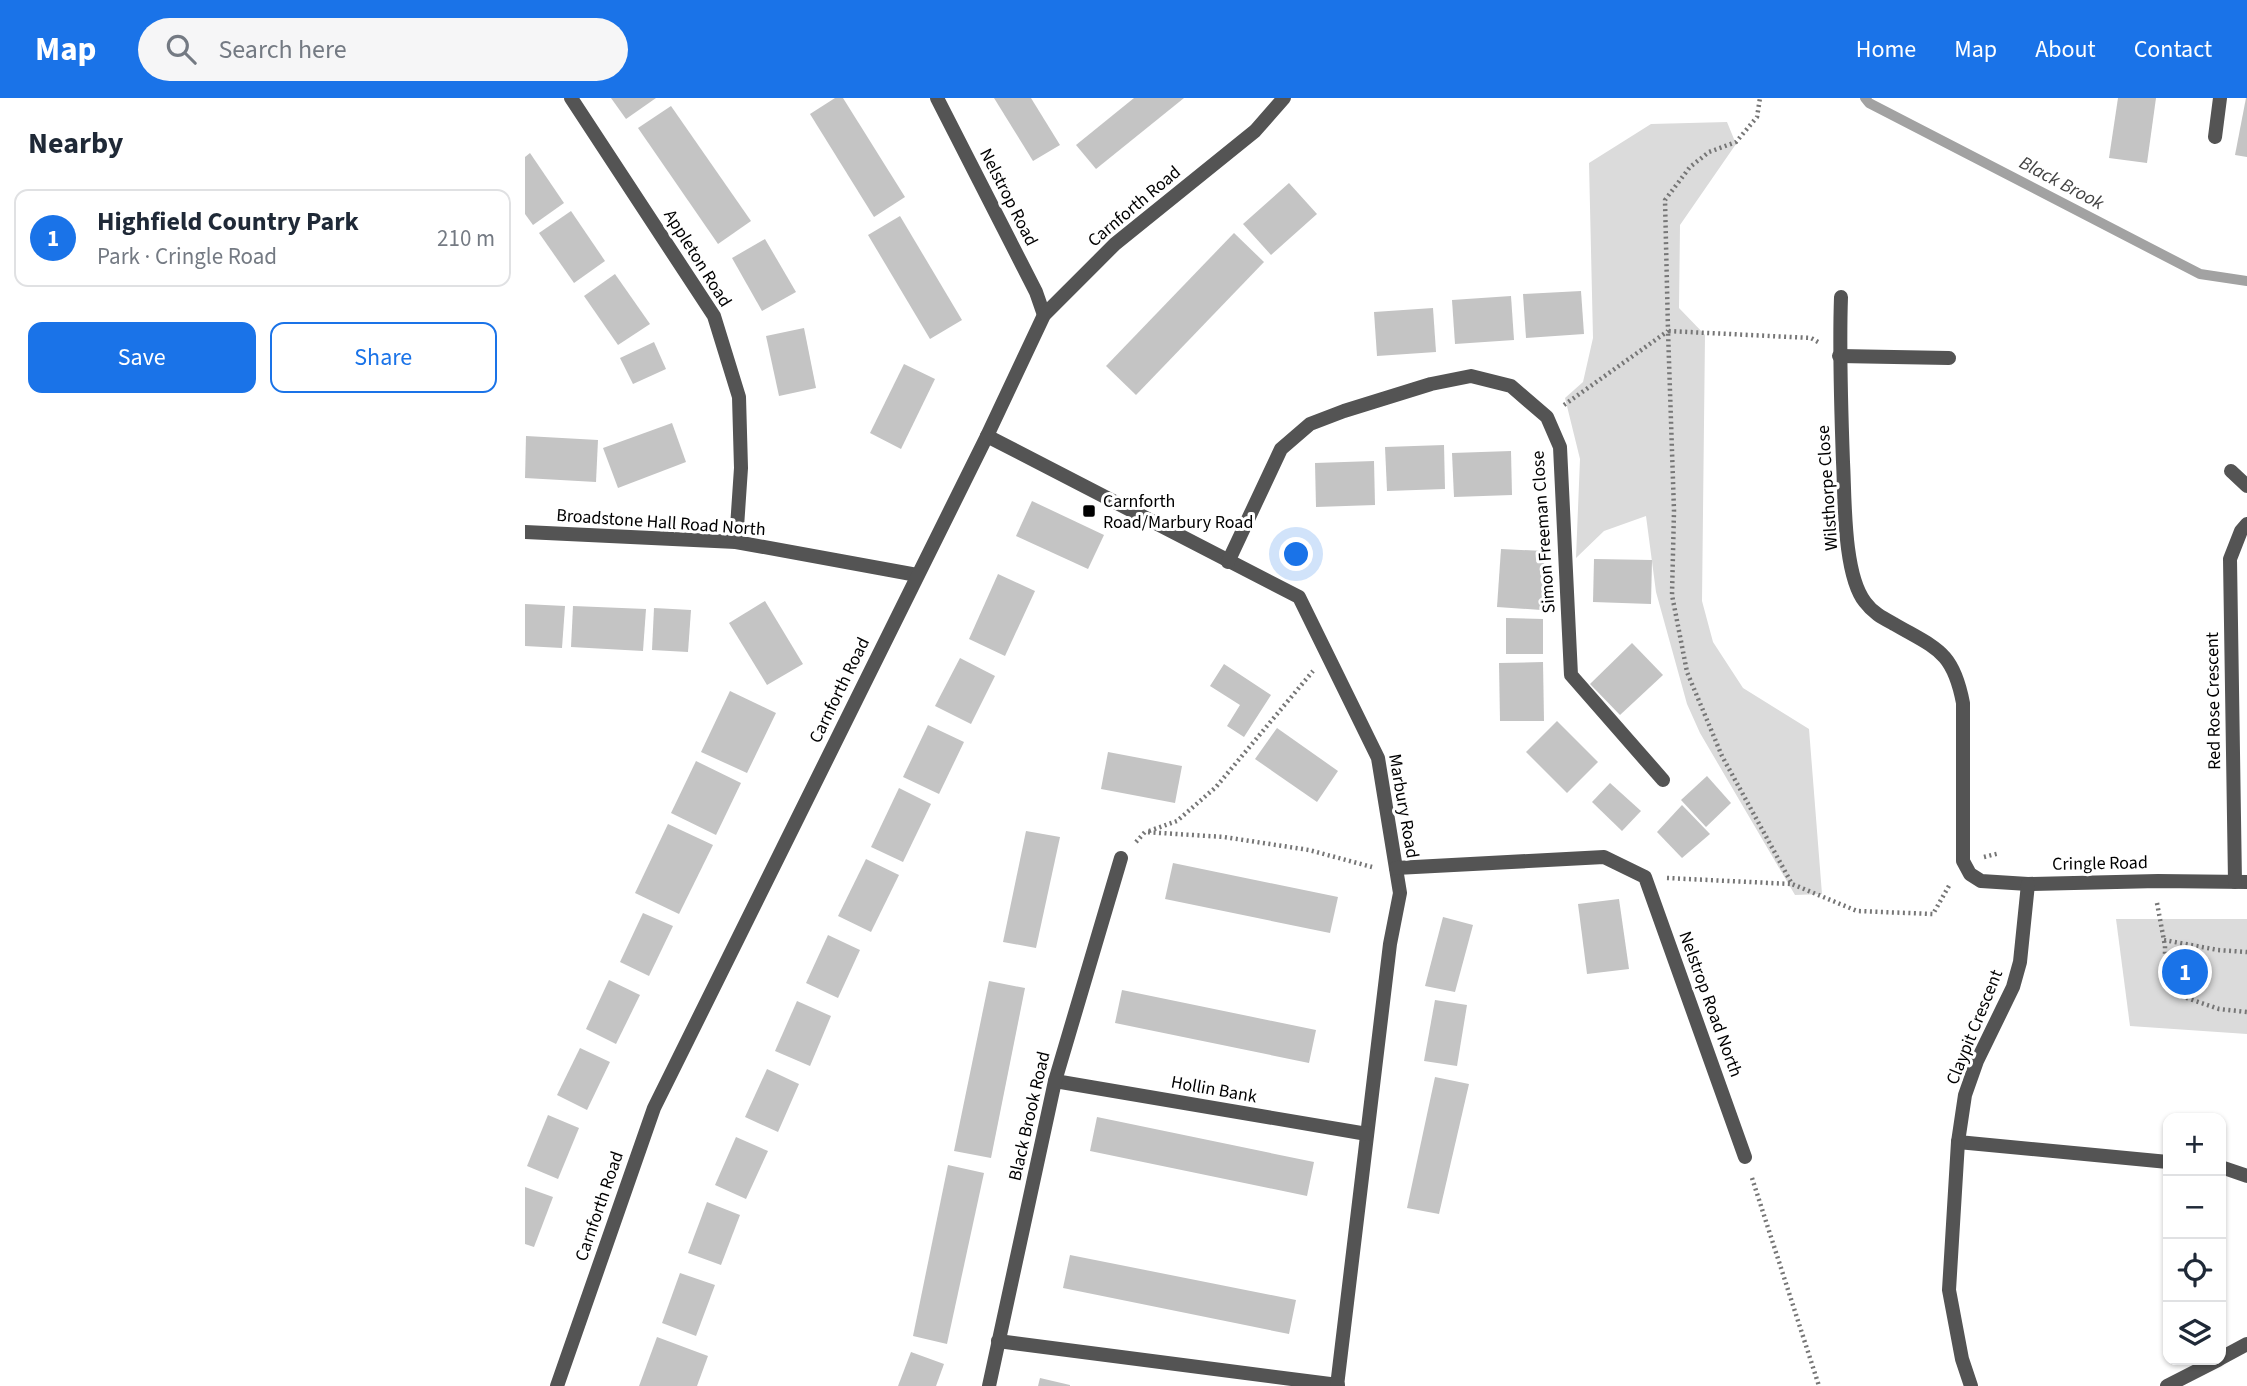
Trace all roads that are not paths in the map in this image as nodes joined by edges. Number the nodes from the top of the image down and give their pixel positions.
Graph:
1 (571, 98) edge
2 (937, 98) edge
3 (1284, 98) edge
4 (2220, 98) edge
5 (2215, 137) dead end
6 (1841, 297) dead end
7 (1044, 315) junction
8 (1839, 356) junction
9 (1949, 358) dead end
10 (988, 436) junction
11 (2231, 471) dead end
12 (2247, 486) edge
13 (2247, 524) edge
14 (525, 532) edge
15 (736, 542) junction
16 (1228, 562) junction
17 (917, 575) junction
18 (1663, 780) dead end
19 (1121, 858) road end
20 (1963, 861) joint
21 (1396, 869) junction
22 (2241, 882) edge
23 (2028, 884) junction
24 (1055, 1081) junction
25 (1367, 1135) junction
26 (1958, 1142) junction
27 (1745, 1157) road end
28 (2163, 1162) edge
29 (2226, 1169) edge
30 (2247, 1177) edge
31 (998, 1341) junction
32 (2247, 1344) edge
33 (2226, 1355) edge
34 (2207, 1365) edge
35 (557, 1386) edge
36 (989, 1386) edge
37 (1338, 1386) edge
38 (1971, 1386) edge
39 (2167, 1386) edge

1 - 15 street, Appleton Road
2 - 7 street, Nelstrop Road
3 - 7 street, Carnforth Road
4 - 5 street
6 - 8 street, Wilsthorpe Close
7 - 10 street, Carnforth Road
8 - 9 street
8 - 20 street, Wilsthorpe Close
10 - 16 street, Marbury Road
10 - 17 street, Carnforth Road
11 - 12 street
13 - 22 street, Red Rose Crescent
14 - 15 street, Broadstone Hall Road North
15 - 17 street, Broadstone Hall Road North
16 - 18 street, Simon Freeman Close
16 - 21 street, Marbury Road
17 - 35 street, Carnforth Road
19 - 24 street, Black Brook Road
20 - 23 street, Cringle Road
21 - 25 street, Marbury Road
21 - 27 street, Nelstrop Road North
22 - 23 street, Cringle Road
23 - 26 street, Claypit Crescent
24 - 25 street, Hollin Bank
24 - 31 street, Black Brook Road
25 - 37 street, Marbury Road
26 - 28 street
26 - 38 street, Claypit Crescent
29 - 30 street
31 - 36 street, Black Brook Road
31 - 37 street
32 - 33 street
34 - 39 street

